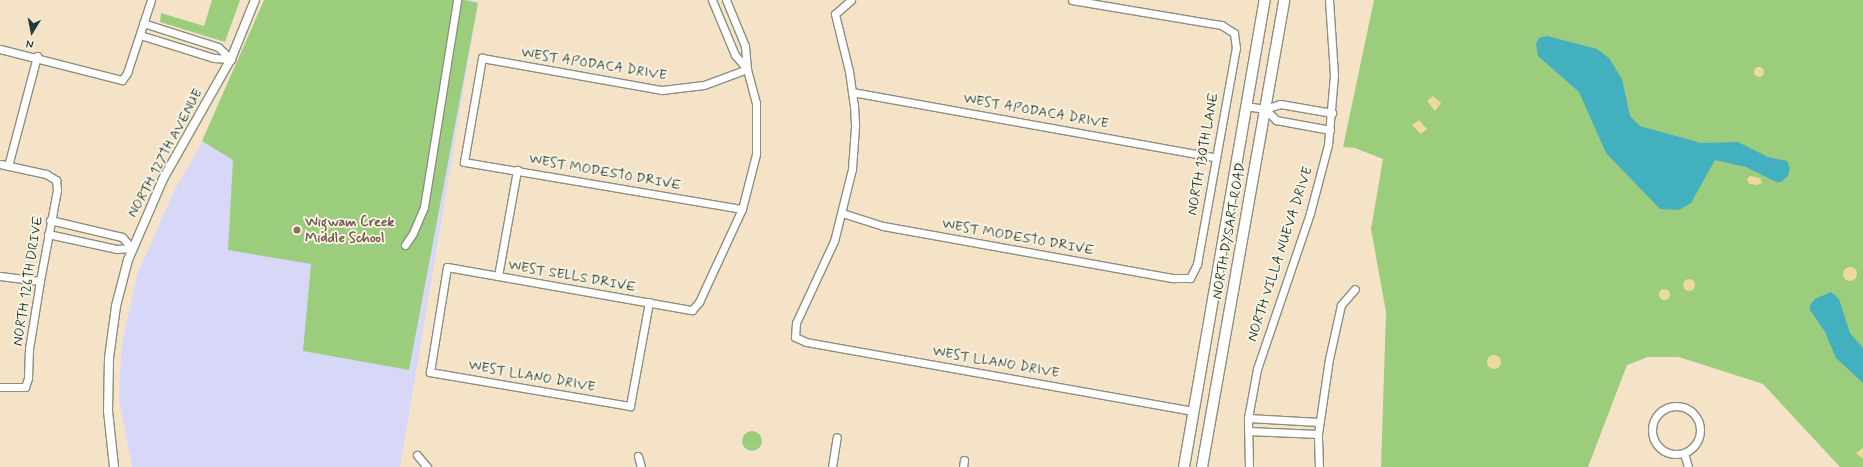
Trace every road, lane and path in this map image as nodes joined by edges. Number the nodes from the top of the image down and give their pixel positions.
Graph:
1 (151, 0) edge
2 (255, 0) edge
3 (457, 0) edge
4 (712, 0) edge
5 (726, 0) edge
6 (851, 0) edge
7 (1072, 0) edge
8 (1265, 0) edge
9 (1284, 0) edge
10 (1329, 0) edge
11 (144, 23) junction
12 (140, 35) junction
13 (0, 49) edge
14 (37, 56) junction
15 (231, 59) junction
16 (747, 70) junction
17 (852, 92) junction
18 (1246, 106) junction
19 (1265, 109) junction
20 (1332, 113) junction
21 (1330, 130) junction
22 (1215, 156) junction
23 (464, 162) joint
24 (0, 164) edge
25 (8, 166) junction
26 (517, 170) junction
27 (742, 209) junction
28 (842, 213) junction
29 (50, 220) junction
30 (48, 234) junction
31 (406, 245) dead end
32 (132, 248) junction
33 (0, 276) edge
34 (498, 276) junction
35 (1190, 278) joint
36 (40, 281) junction
37 (1355, 289) dead end
38 (649, 302) junction
39 (430, 372) joint
40 (0, 387) edge
41 (1194, 411) junction
42 (1248, 418) junction
43 (1320, 422) junction
44 (1248, 431) junction
45 (1318, 434) junction
46 (837, 437) dead end
47 (1684, 453) junction
48 (417, 455) dead end
49 (638, 456) dead end
50 (114, 467) edge
51 (427, 467) edge
52 (641, 467) edge
53 (832, 467) edge
54 (1184, 467) edge
55 (1202, 467) edge
56 (1249, 467) edge
57 (1319, 467) edge
58 (1688, 467) edge

1 - 11 street
2 - 15 street, NORTH 127TH AVENUE
3 - 31 street
4 - 16 street
5 - 16 street
6 - 17 street
7 - 22 street, NORTH 130TH LANE
8 - 18 main road, NORTH DYSART ROAD
9 - 19 main road, NORTH DYSART ROAD
10 - 20 street, NORTH VILLA NUEVA DRIVE
11 - 12 street
11 - 15 street
12 - 14 street
12 - 15 street
13 - 14 street
14 - 25 street
15 - 32 street, NORTH 127TH AVENUE
16 - 23 street, WEST APODACA DRIVE
16 - 27 street
17 - 22 street, WEST APODACA DRIVE
17 - 28 street
18 - 19 street
18 - 41 main road, NORTH DYSART ROAD
19 - 20 street
19 - 21 street
19 - 55 main road, NORTH DYSART ROAD
20 - 21 street, NORTH VILLA NUEVA DRIVE
21 - 42 street, NORTH VILLA NUEVA DRIVE
22 - 35 street, NORTH 130TH LANE
23 - 26 street, WEST MODESTO DRIVE
24 - 25 street
25 - 29 street, NORTH 126TH DRIVE
26 - 27 street, WEST MODESTO DRIVE
26 - 34 street
27 - 38 street, WEST SELLS DRIVE
28 - 35 street, WEST MODESTO DRIVE
28 - 41 street, WEST LLANO DRIVE
29 - 30 street, NORTH 126TH DRIVE
29 - 32 street
30 - 32 street
30 - 36 street, NORTH 126TH DRIVE
32 - 50 street, NORTH 127TH AVENUE
33 - 36 street
34 - 38 street, WEST SELLS DRIVE
34 - 39 street, WEST SELLS DRIVE
36 - 40 street, NORTH 126TH DRIVE
37 - 43 street
38 - 39 street, WEST LLANO DRIVE
41 - 54 main road, NORTH DYSART ROAD
42 - 43 street
42 - 44 street, NORTH VILLA NUEVA DRIVE
43 - 45 street
44 - 45 street
44 - 56 street, NORTH VILLA NUEVA DRIVE
45 - 57 street
46 - 53 street
47 - 47 street
47 - 58 street
48 - 51 street
49 - 52 street

